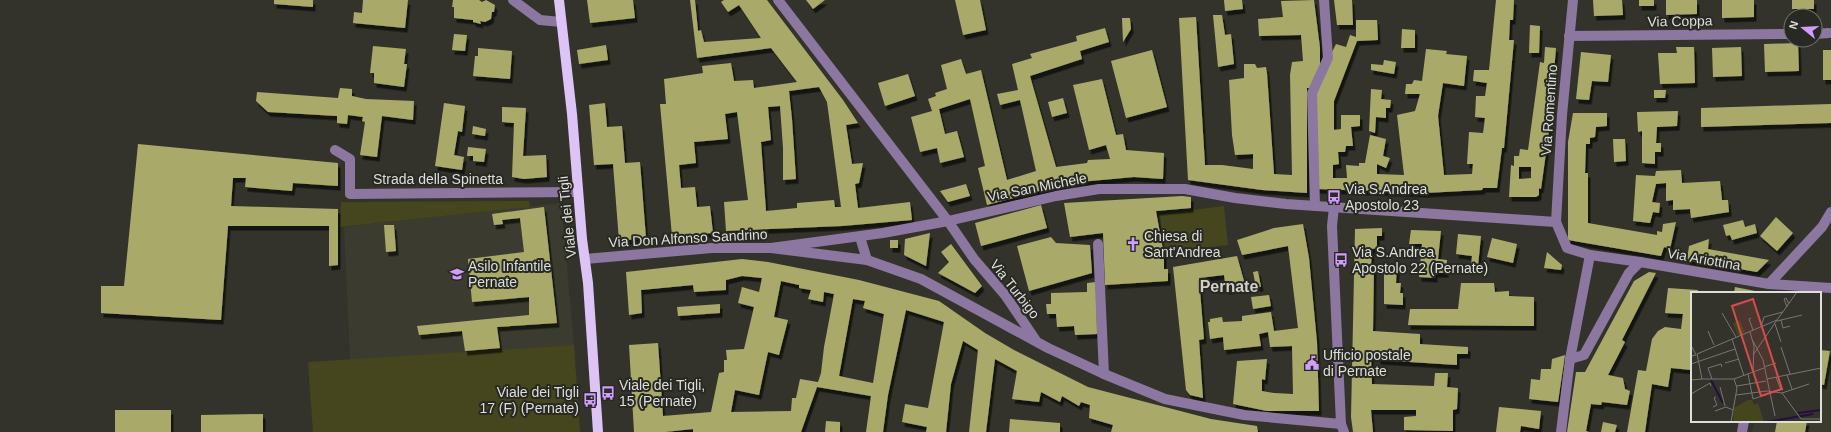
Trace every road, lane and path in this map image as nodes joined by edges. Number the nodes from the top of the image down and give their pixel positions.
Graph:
1 (513, 0) edge
2 (559, 0) edge
3 (778, 0) edge
4 (1324, 0) edge
5 (1573, 0) edge
6 (561, 22) junction
7 (1823, 33) edge
8 (1829, 33) dead end
9 (1783, 34) edge
10 (1569, 36) junction
11 (335, 150) dead end
12 (578, 192) junction
13 (1315, 206) junction
14 (1334, 207) junction
15 (1831, 212) edge
16 (948, 221) junction
17 (1556, 222) junction
18 (860, 237) junction
19 (1098, 244) dead end
20 (771, 248) junction
21 (1590, 255) junction
22 (585, 259) junction
23 (867, 260) junction
24 (1640, 262) junction
25 (1831, 288) edge
26 (1768, 289) edge
27 (1037, 342) junction
28 (1570, 359) junction
29 (1104, 374) junction
30 (1744, 422) edge
31 (1342, 428) edge
32 (598, 432) edge
33 (1561, 432) edge
34 (1742, 432) edge

1 - 6 street
2 - 6 main road, Viale dei Tigli
3 - 16 street, Via Turbigo
4 - 13 street
5 - 10 street, Via Romentino
6 - 12 main road, Viale dei Tigli
7 - 8 street
9 - 10 street, Via Coppa
10 - 17 street, Via Romentino
11 - 12 street, Strada della Spinetta
12 - 22 main road, Viale dei Tigli
13 - 14 street, Via San Michele
13 - 16 street, Via San Michele
14 - 17 street, Via San Michele
14 - 31 street
15 - 26 street
16 - 18 street, Via San Michele
16 - 27 street, Via Turbigo
17 - 21 street, Via Ariottina
18 - 20 street, Via San Michele
18 - 23 street
19 - 29 street
20 - 22 street, Via Don Alfonso Sandrino
20 - 23 street, Via Don Alfonso Sandrino
21 - 24 street, Via Ariottina
21 - 28 street
22 - 32 main road, Viale dei Tigli
23 - 27 street, Via Don Alfonso Sandrino
24 - 26 street, Via Ariottina
24 - 28 street
25 - 26 street, Via Ariottina
27 - 29 street, Via Turbigo
28 - 33 street
29 - 31 street, Via Turbigo
30 - 34 street

